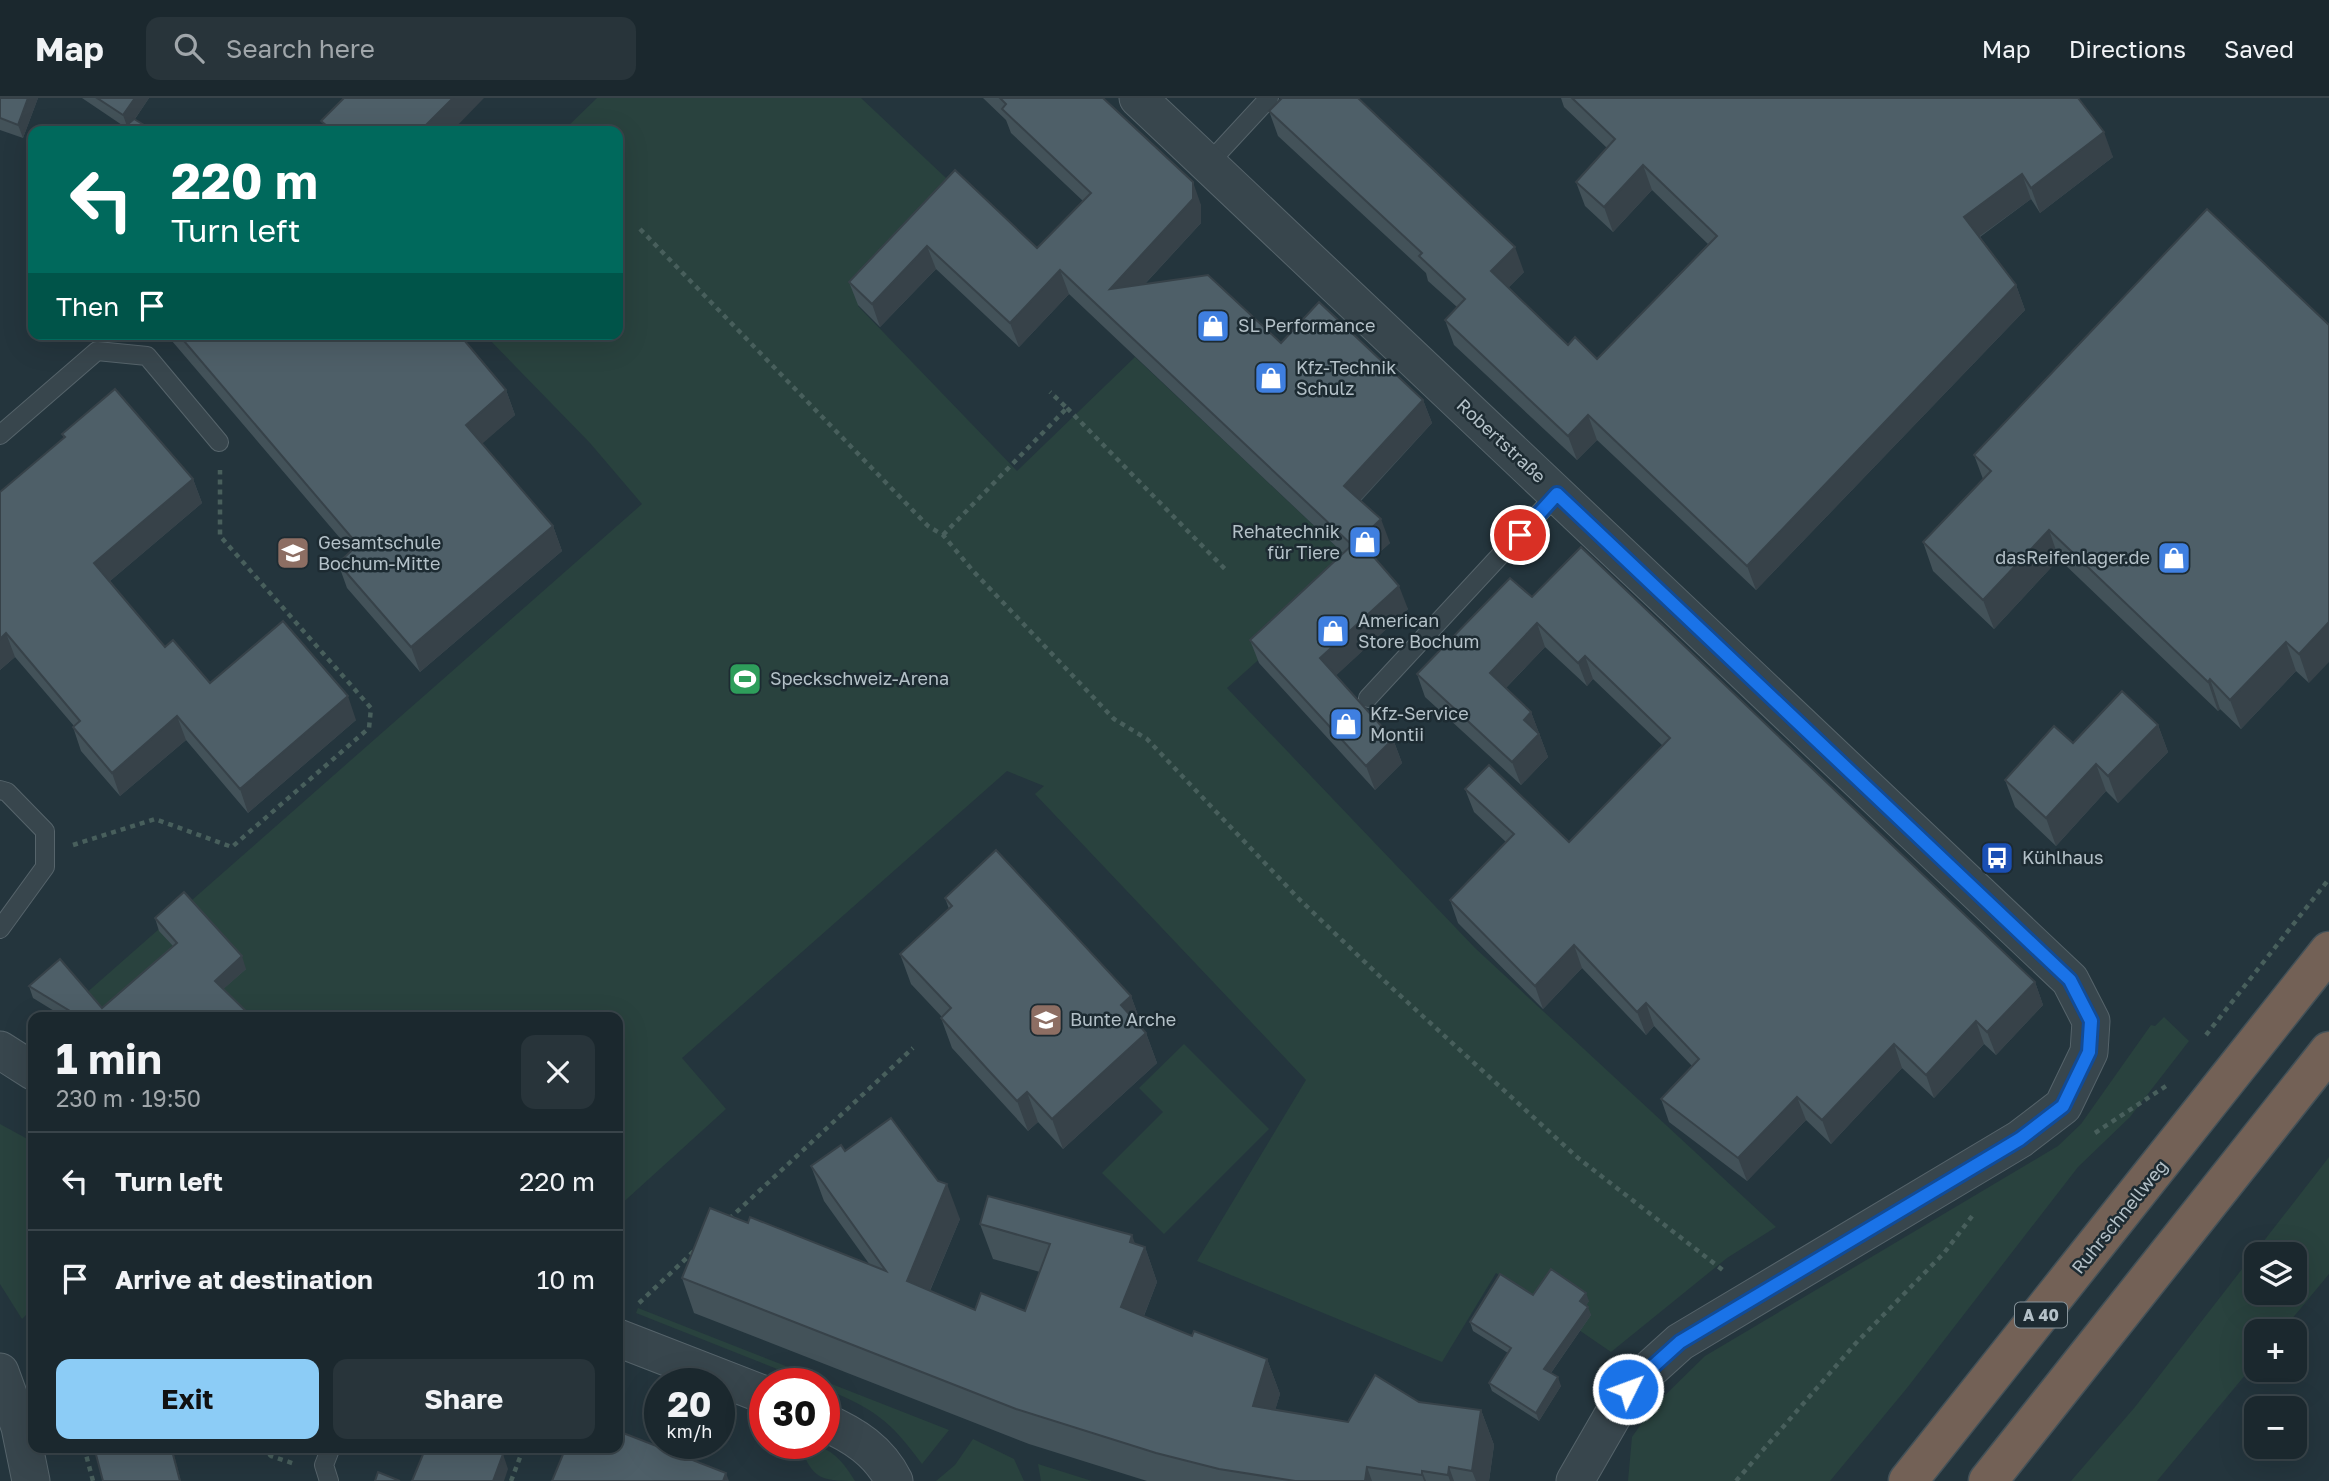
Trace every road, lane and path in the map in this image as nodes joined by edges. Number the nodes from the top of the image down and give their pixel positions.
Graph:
1 (1138, 98) edge
2 (1269, 98) edge
3 (1208, 164) junction
4 (640, 229) dead end
5 (1050, 392) dead end
6 (1067, 408) junction
7 (0, 435) edge
8 (219, 442) joint
9 (1557, 494) junction
10 (943, 535) junction
11 (1225, 569) dead end
12 (1368, 698) dead end
13 (0, 790) edge
14 (45, 867) junction
15 (2329, 879) edge
16 (0, 929) edge
17 (2329, 951) edge
18 (2200, 1043) dead end
19 (913, 1048) dead end
20 (0, 1050) edge
21 (2329, 1051) edge
22 (28, 1068) edge
23 (2174, 1076) dead end
24 (2088, 1137) dead end
25 (1975, 1212) dead end
26 (720, 1227) edge
27 (700, 1246) edge
28 (1752, 1298) junction
29 (625, 1324) edge
30 (0, 1373) edge
31 (749, 1387) edge
32 (840, 1429) edge
33 (86, 1453) edge
34 (329, 1453) edge
35 (522, 1453) edge
36 (1594, 1463) edge
37 (31, 1481) edge
38 (93, 1481) edge
39 (329, 1481) edge
40 (511, 1481) edge
41 (894, 1481) edge
42 (1575, 1481) edge
43 (1736, 1481) edge
44 (1908, 1481) edge
45 (1988, 1481) edge

1 - 3 street, Robertstraße
2 - 3 lane
3 - 9 street, Robertstraße
4 - 10 path
5 - 6 path
6 - 10 path
6 - 11 path
7 - 8 lane
8 - 14 path
9 - 12 lane
9 - 28 street, Robertstraße
10 - 28 path
13 - 14 lane
14 - 16 lane
15 - 18 path
17 - 44 highway, Ruhrschnellweg / A 40
19 - 26 path
20 - 22 street
21 - 45 highway
23 - 24 path
25 - 43 path
27 - 29 path
28 - 36 street, Robertstraße
29 - 31 street
30 - 37 street
32 - 41 street
33 - 38 path
34 - 39 lane
35 - 40 path
36 - 42 street, Robertstraße

